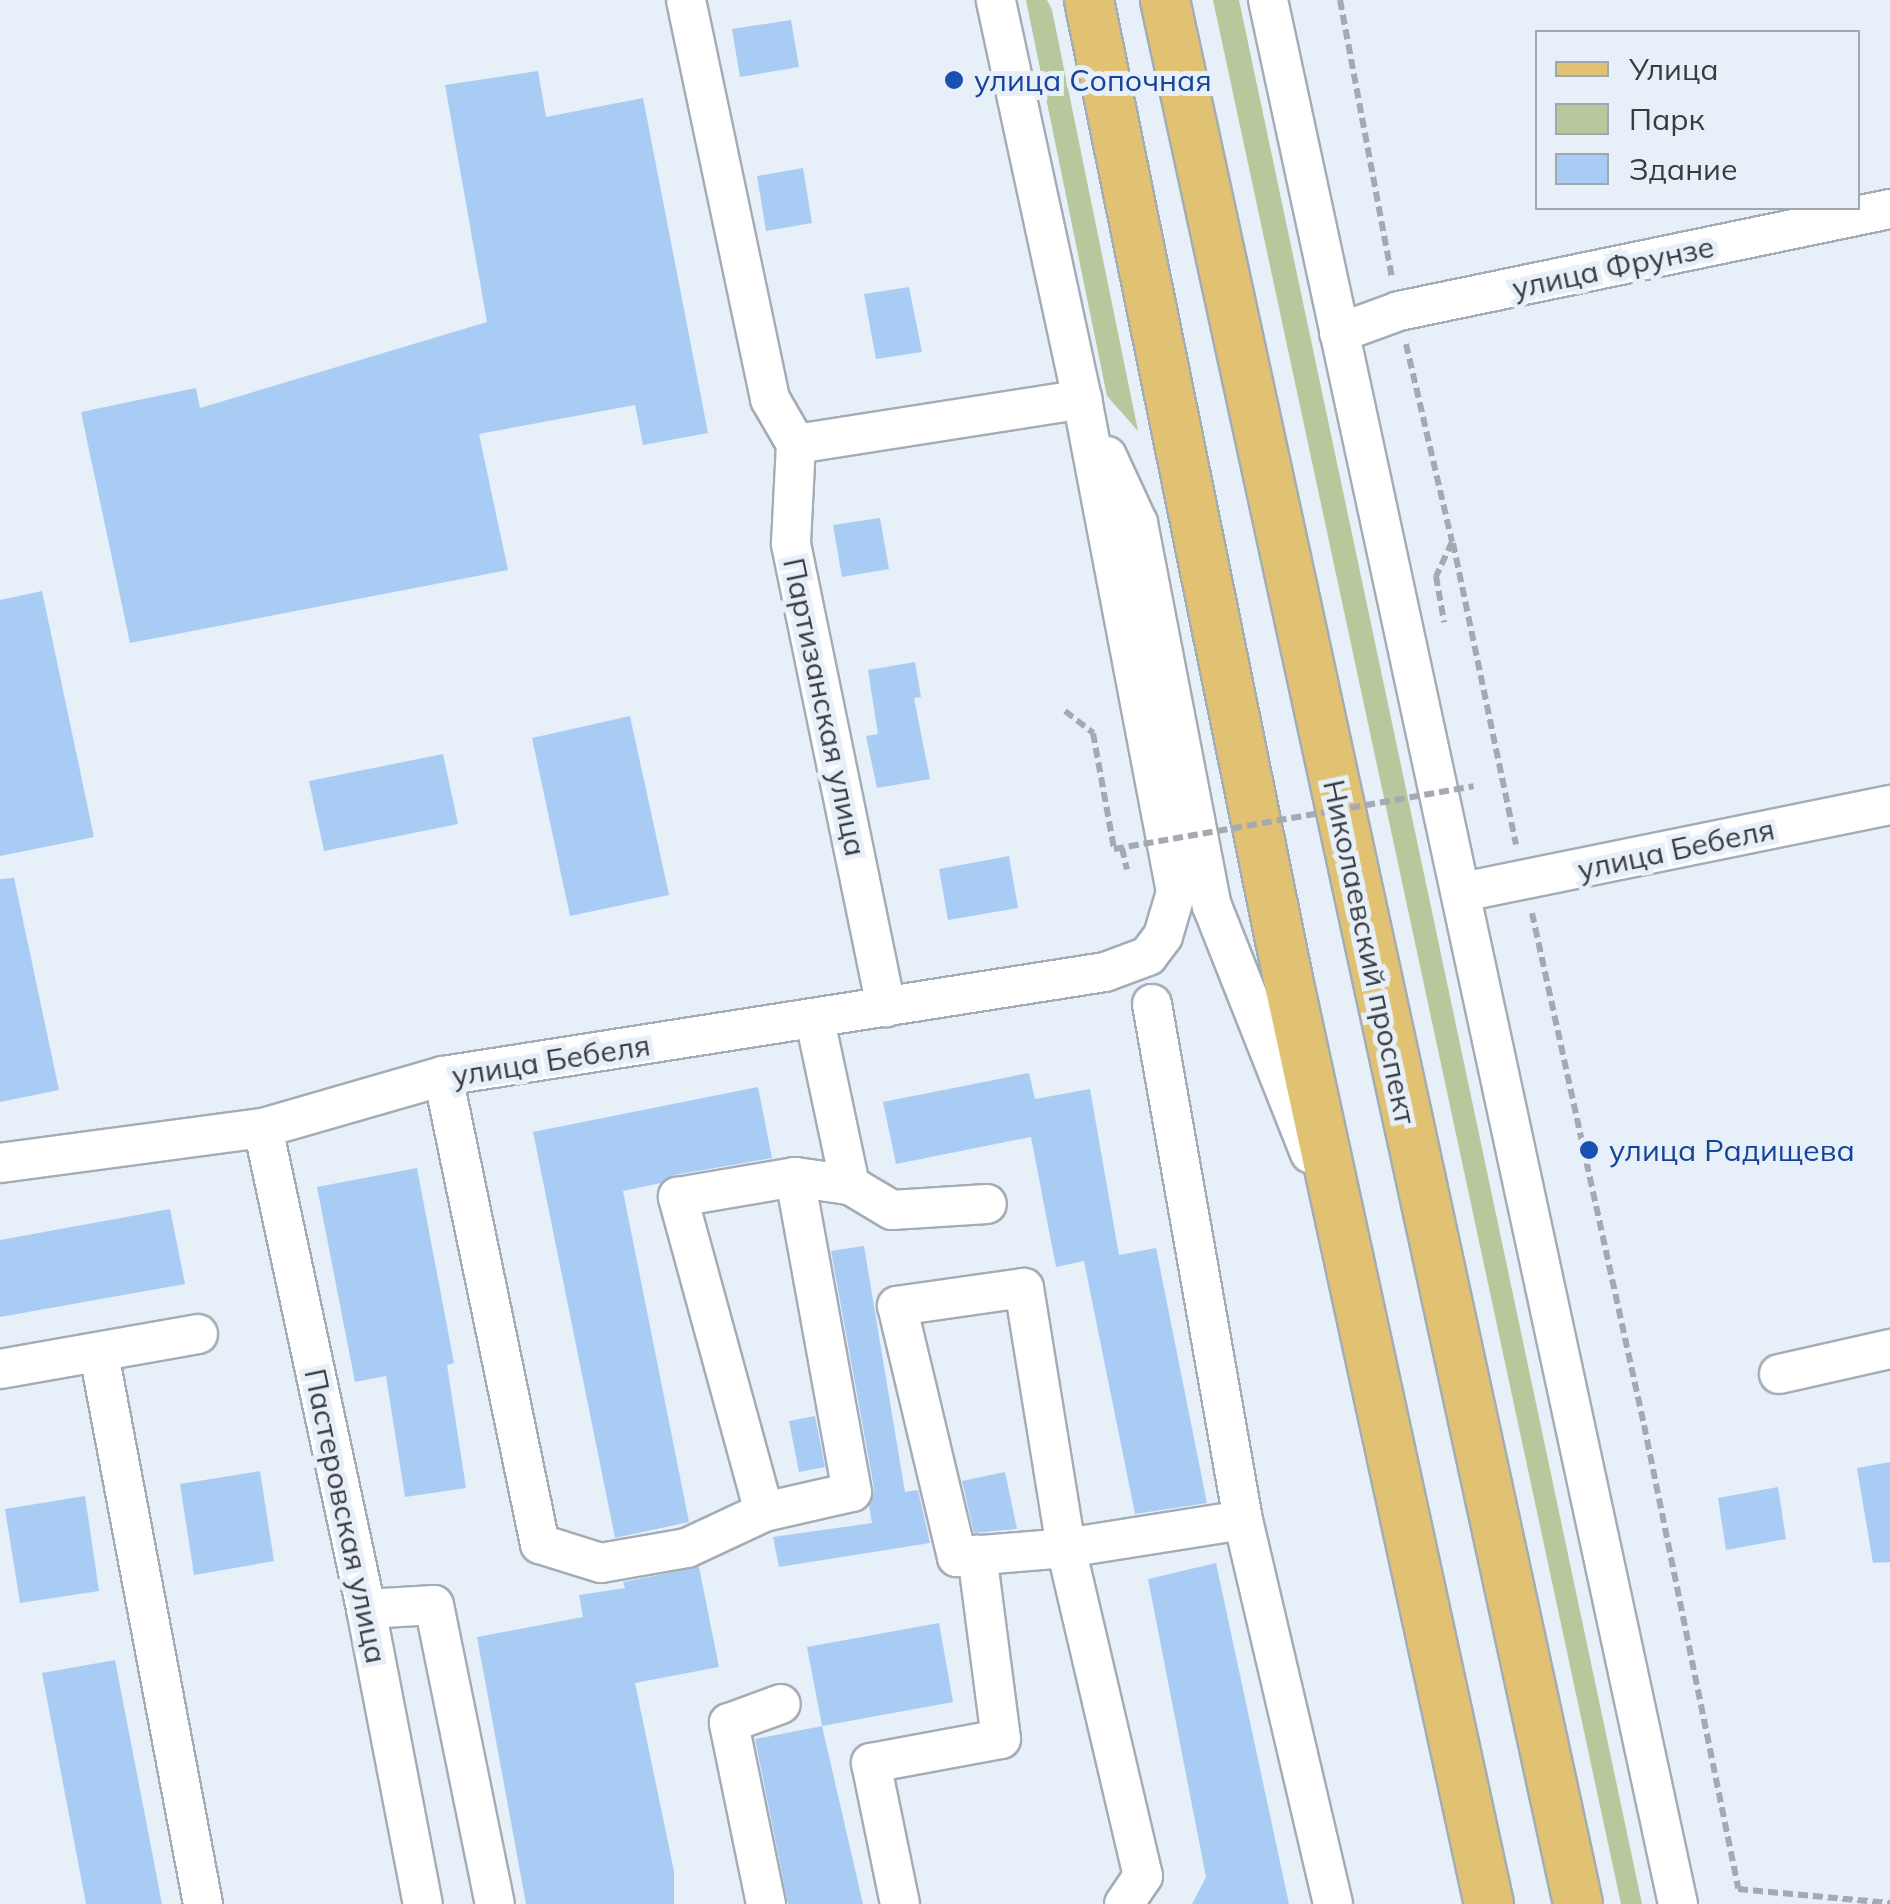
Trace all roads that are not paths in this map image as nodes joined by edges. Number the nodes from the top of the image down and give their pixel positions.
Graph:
1 (686, 0) edge
2 (996, 0) edge
3 (1089, 0) edge
4 (1165, 0) edge
5 (1268, 0) edge
6 (1890, 209) edge
7 (1339, 333) junction
8 (1082, 399) junction
9 (796, 444) junction
10 (1890, 805) edge
11 (1462, 892) junction
12 (1152, 1004) dead end
13 (886, 1008) junction
14 (815, 1021) junction
15 (443, 1076) junction
16 (263, 1128) junction
17 (0, 1163) edge
18 (795, 1177) junction
19 (850, 1185) junction
20 (987, 1204) dead end
21 (1353, 1263) junction
22 (198, 1334) dead end
23 (1890, 1350) edge
24 (98, 1354) junction
25 (0, 1369) edge
26 (1779, 1374) dead end
27 (764, 1512) junction
28 (1244, 1520) junction
29 (1066, 1548) junction
30 (977, 1555) junction
31 (366, 1609) junction
32 (781, 1704) dead end
33 (202, 1904) edge
34 (423, 1904) edge
35 (494, 1904) edge
36 (766, 1904) edge
37 (900, 1904) edge
38 (1124, 1904) edge
39 (1333, 1904) edge
40 (1489, 1904) edge
41 (1578, 1904) edge
42 (1678, 1904) edge

1 - 9 street
2 - 8 street
3 - 21 main road
4 - 41 main road, Николаевский проспект
5 - 7 street
6 - 7 street, улица Фрунзе
7 - 11 street
8 - 9 street
8 - 13 street, улица Бебеля
8 - 21 street
9 - 13 street, Партизанская улица
10 - 11 street, улица Бебеля
11 - 42 street
12 - 28 street
13 - 14 street, улица Бебеля
14 - 15 street, улица Бебеля
14 - 19 street
15 - 16 street, улица Бебеля
15 - 27 street
16 - 17 street, улица Бебеля
16 - 31 street, Пастеровская улица
18 - 19 street
18 - 27 street
18 - 27 street
19 - 20 street
21 - 40 main road
22 - 24 street
23 - 26 street
24 - 25 street
24 - 33 street
28 - 29 street
28 - 39 street
29 - 30 street
29 - 30 street
29 - 38 street
30 - 37 street
31 - 34 street, Пастеровская улица
31 - 35 street
32 - 36 street

